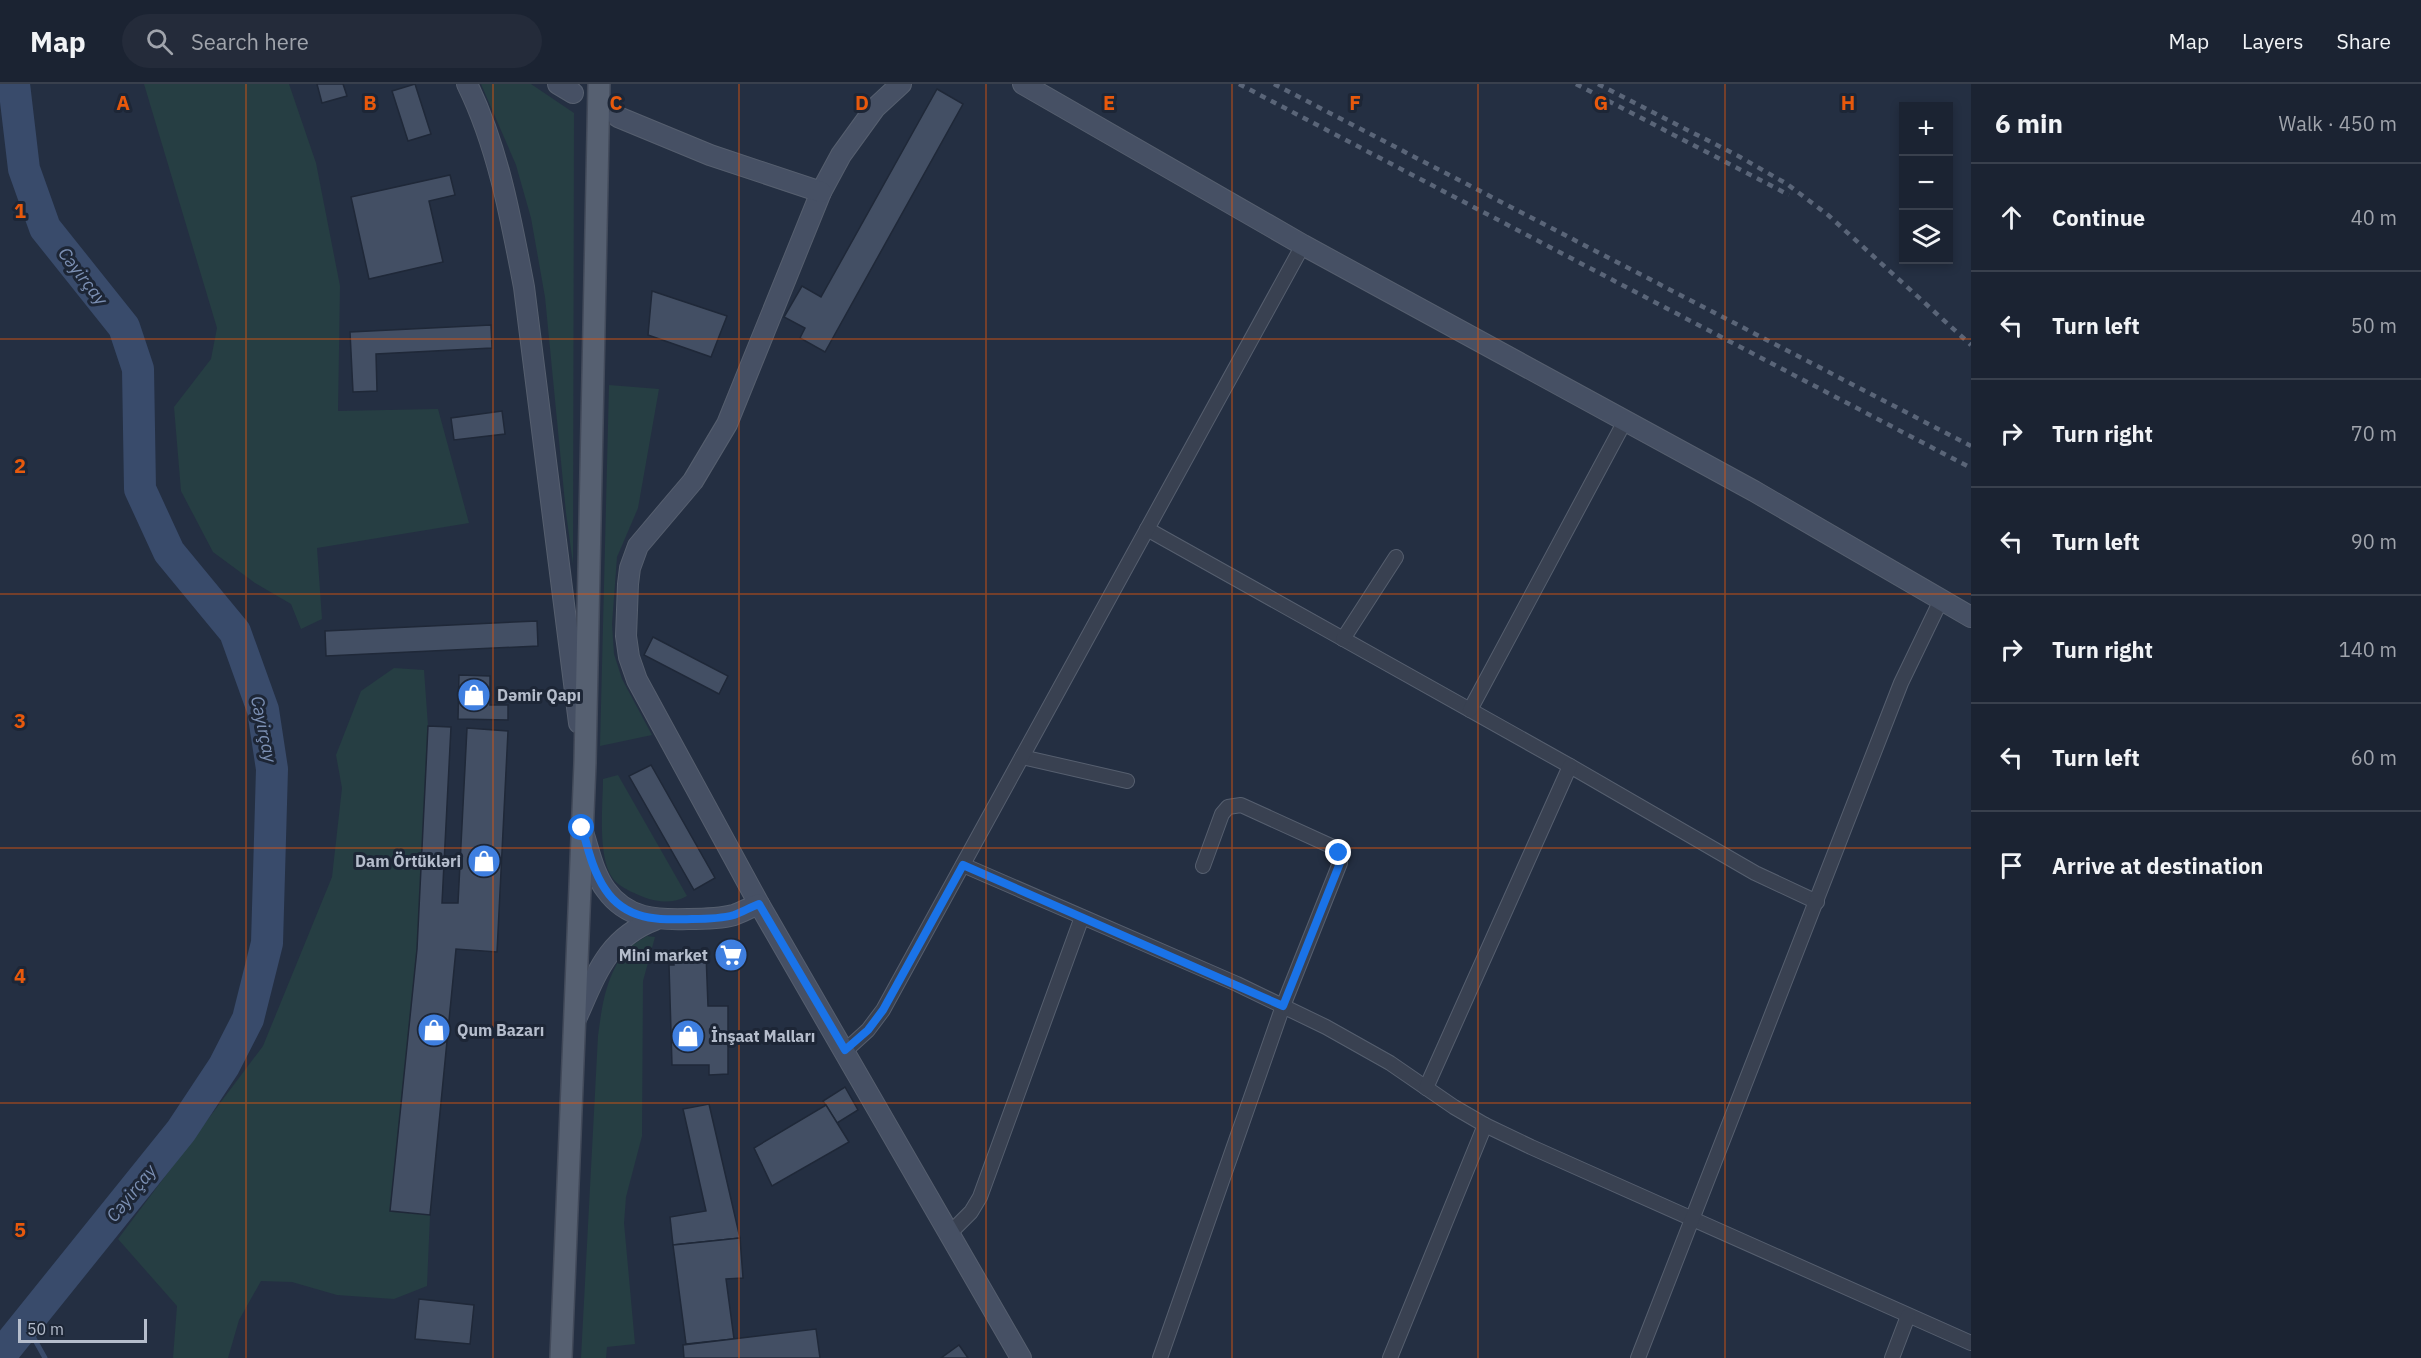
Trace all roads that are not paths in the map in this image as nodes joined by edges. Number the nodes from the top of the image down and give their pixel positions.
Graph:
1 (467, 84) edge
2 (599, 84) edge
3 (901, 84) edge
4 (1023, 84) edge
5 (618, 117) dead end
6 (821, 192) junction
7 (1303, 245) junction
8 (1625, 421) junction
9 (1147, 529) junction
10 (1396, 557) dead end
11 (1941, 600) junction
12 (1971, 616) edge
13 (1343, 639) junction
14 (1470, 710) junction
15 (1022, 757) junction
16 (585, 763) junction
17 (1570, 766) junction
18 (1127, 781) dead end
19 (582, 828) junction
20 (963, 865) junction
21 (1203, 866) dead end
22 (1817, 902) junction
23 (759, 904) junction
24 (1083, 917) junction
25 (656, 920) junction
26 (1283, 1006) junction
27 (574, 1022) junction
28 (845, 1050) junction
29 (1426, 1088) junction
30 (1485, 1125) junction
31 (1693, 1220) junction
32 (949, 1234) junction
33 (1908, 1316) junction
34 (1971, 1343) edge
35 (561, 1358) edge
36 (1021, 1358) edge
37 (1160, 1358) edge
38 (1390, 1358) edge
39 (1638, 1358) edge
40 (1892, 1358) edge

1 - 16 main road
2 - 16 main road
3 - 6 main road
4 - 7 main road
5 - 6 main road
6 - 23 main road
7 - 8 main road
7 - 9 street
8 - 11 main road
8 - 14 street
9 - 13 street
9 - 15 street
10 - 13 street
11 - 12 main road
11 - 22 street
13 - 14 street
14 - 17 street
15 - 18 street
15 - 20 street
16 - 19 main road
17 - 22 street
17 - 29 street
19 - 25 main road
19 - 27 main road
20 - 24 street
20 - 28 street
21 - 26 street
22 - 31 street
23 - 25 main road
23 - 28 main road
24 - 26 street
24 - 32 street
25 - 27 main road
26 - 29 street
26 - 37 street
27 - 35 main road
28 - 32 main road
29 - 30 street
30 - 31 street
30 - 38 street
31 - 33 street
31 - 39 street
32 - 36 main road
33 - 34 street
33 - 40 street

